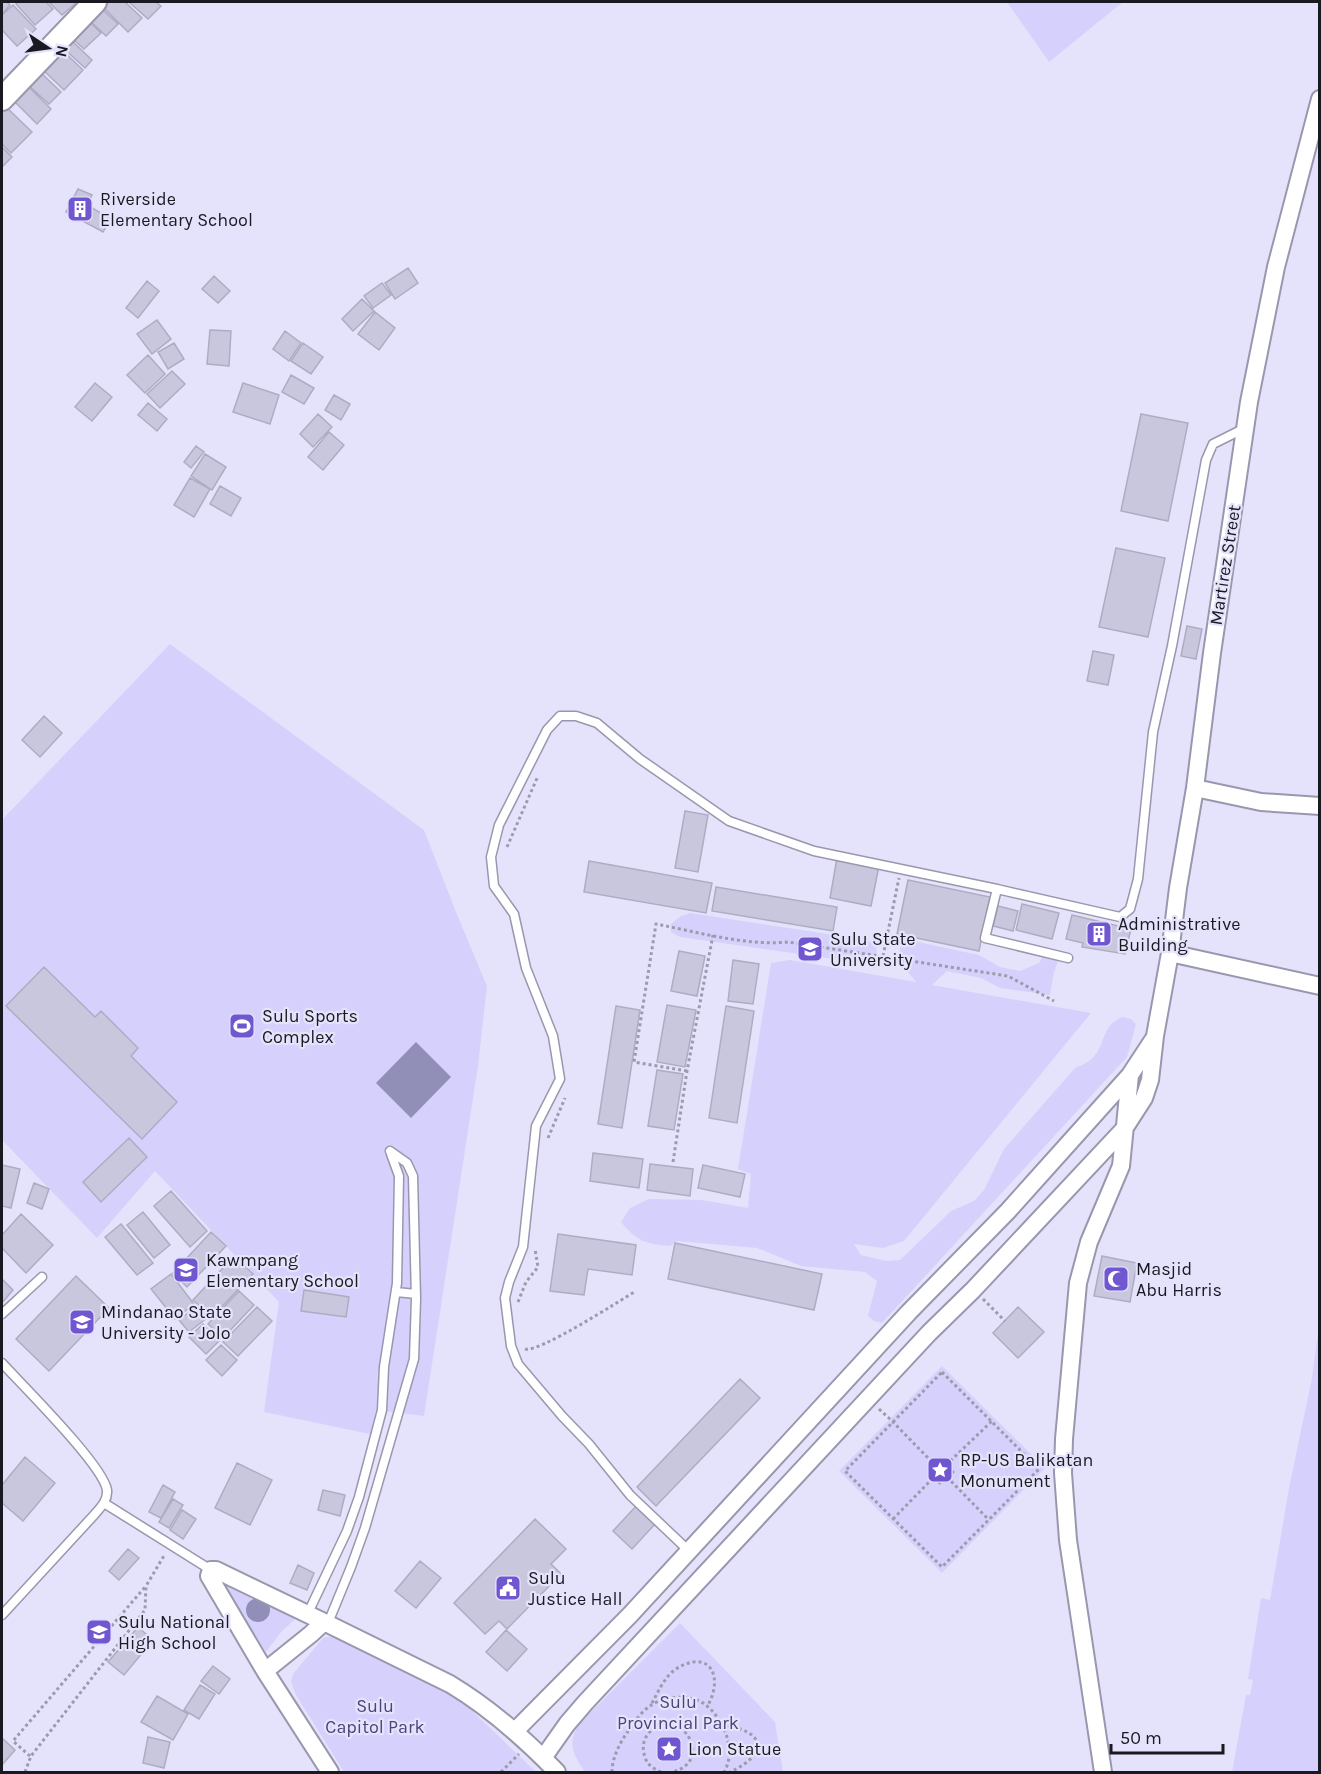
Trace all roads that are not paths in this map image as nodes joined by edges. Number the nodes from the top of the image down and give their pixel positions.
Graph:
1 (95, 2) edge
2 (2, 99) edge
3 (1320, 99) edge
4 (1245, 428) junction
5 (1195, 788) junction
6 (1320, 806) edge
7 (998, 889) junction
8 (1170, 953) junction
9 (1068, 958) dead end
10 (1318, 981) edge
11 (1155, 1036) junction
12 (1130, 1075) junction
13 (1124, 1129) junction
14 (42, 1277) dead end
15 (396, 1292) junction
16 (416, 1294) junction
17 (909, 1312) junction
18 (2, 1314) edge
19 (929, 1333) junction
20 (2, 1363) edge
21 (104, 1503) junction
22 (689, 1551) junction
23 (211, 1570) junction
24 (308, 1613) junction
25 (2, 1615) edge
26 (630, 1615) junction
27 (326, 1622) junction
28 (649, 1635) junction
29 (266, 1671) junction
30 (515, 1731) junction
31 (543, 1758) junction
32 (330, 1773) edge
33 (557, 1773) edge
34 (1103, 1773) edge

1 - 2 main road
3 - 4 street, Martirez Street
4 - 5 street, Martirez Street
4 - 7 lane
5 - 6 street
5 - 8 street, Martirez Street
7 - 9 lane
7 - 22 lane
8 - 10 street
8 - 11 street, Martirez Street
11 - 12 street
11 - 13 street, Martirez Street
12 - 13 street
12 - 17 street
13 - 19 street, Martirez Street
13 - 34 street
14 - 18 lane
15 - 16 lane
15 - 16 lane
15 - 24 lane
16 - 27 lane
17 - 19 street
17 - 22 street
19 - 28 street, Martirez Street
20 - 21 lane
21 - 23 lane
21 - 25 lane
22 - 26 street
23 - 24 street
23 - 29 street
24 - 27 street
26 - 28 street
26 - 30 street
27 - 29 street
27 - 30 street
28 - 31 street, Martirez Street
29 - 32 street
30 - 31 street
31 - 33 street

